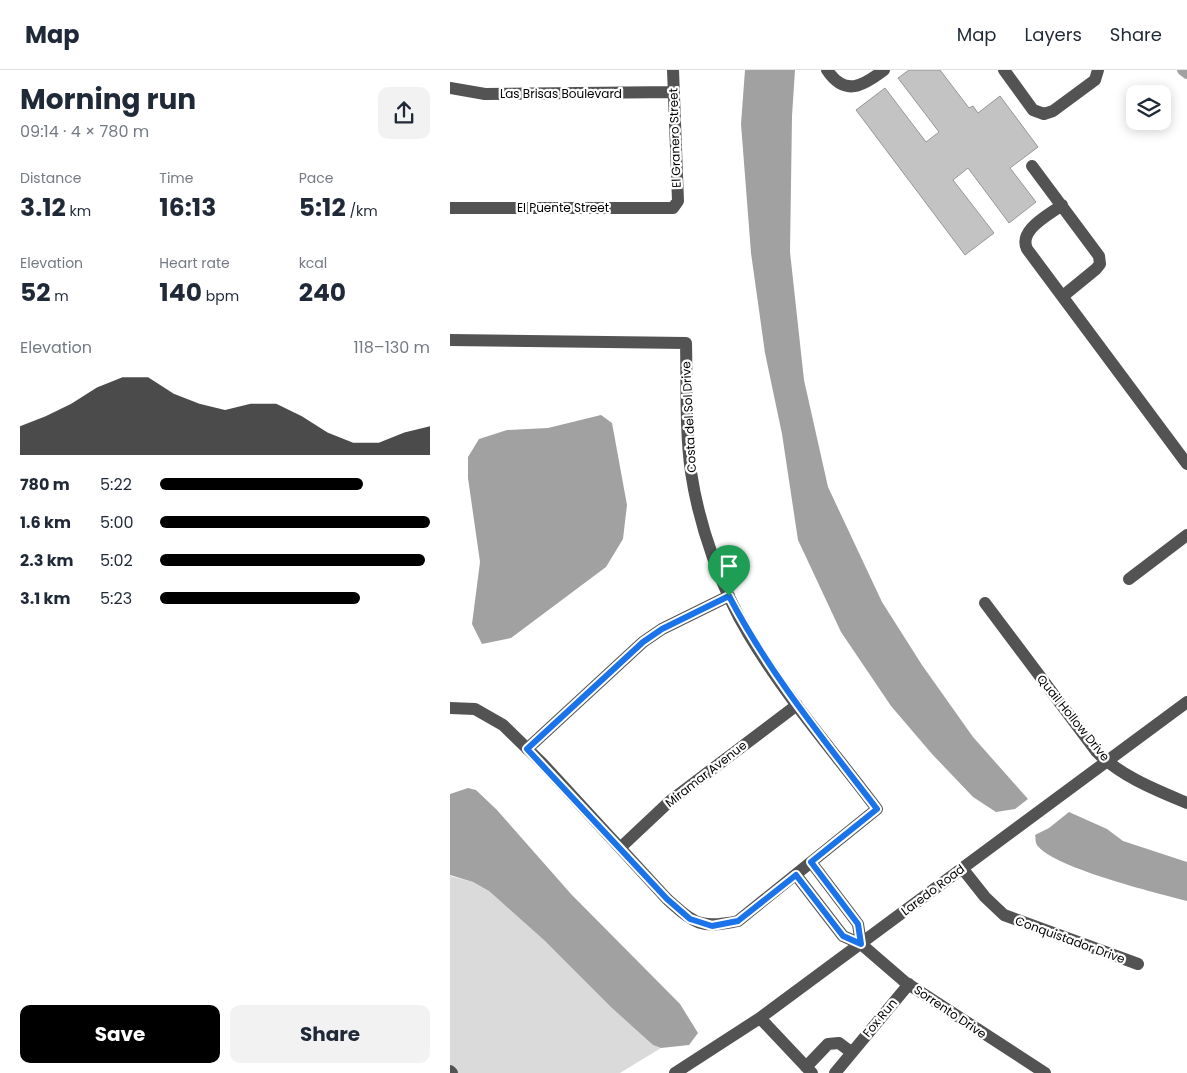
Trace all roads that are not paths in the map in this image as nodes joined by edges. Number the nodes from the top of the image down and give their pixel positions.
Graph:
1 (673, 70) edge
2 (827, 70) edge
3 (884, 70) edge
4 (1004, 70) edge
5 (1098, 70) edge
6 (450, 88) edge
7 (673, 92) junction
8 (1032, 166) dead end
9 (1062, 205) junction
10 (676, 206) joint
11 (450, 208) edge
12 (1062, 296) junction
13 (450, 340) edge
14 (1186, 463) edge
15 (1187, 534) edge
16 (1129, 579) dead end
17 (729, 596) junction
18 (984, 603) dead end
19 (1187, 702) edge
20 (797, 705) junction
21 (450, 708) edge
22 (527, 749) junction
23 (1107, 762) junction
24 (1187, 803) edge
25 (620, 848) junction
26 (811, 862) junction
27 (962, 868) junction
28 (796, 875) junction
29 (861, 944) junction
30 (1138, 964) dead end
31 (909, 984) junction
32 (760, 1018) junction
33 (852, 1052) junction
34 (809, 1070) edge
35 (675, 1073) edge
36 (835, 1073) edge
37 (1045, 1073) edge

1 - 7 street, El Granero Street
2 - 3 street
4 - 5 street
6 - 7 street, Las Brisas Boulevard
7 - 10 street, El Granero Street
8 - 9 street
9 - 12 street
9 - 12 street
10 - 11 street, El Puente Street
12 - 14 street
13 - 17 street, Costa del Sol Drive
15 - 16 street
17 - 20 street, Costa del Sol Drive
17 - 22 street
18 - 23 street, Quail Hollow Drive
19 - 23 street, Laredo Road
20 - 25 street, Miramar Avenue
20 - 26 street, Costa del Sol Drive
21 - 22 street, Costa del Sol Drive
22 - 25 street, Costa del Sol Drive
23 - 24 street, Quail Hollow Drive
23 - 27 street, Laredo Road
25 - 28 street, Costa del Sol Drive
26 - 28 street, Costa del Sol Drive
26 - 29 street
27 - 29 street, Laredo Road
27 - 30 street, Conquistador Drive
28 - 29 street, Sorrento Drive
29 - 31 street, Sorrento Drive
29 - 32 street, Laredo Road
31 - 33 street, Fox Run
31 - 37 street, Sorrento Drive
32 - 34 street
32 - 35 street, Laredo Road
33 - 34 street
33 - 36 street, Fox Run

